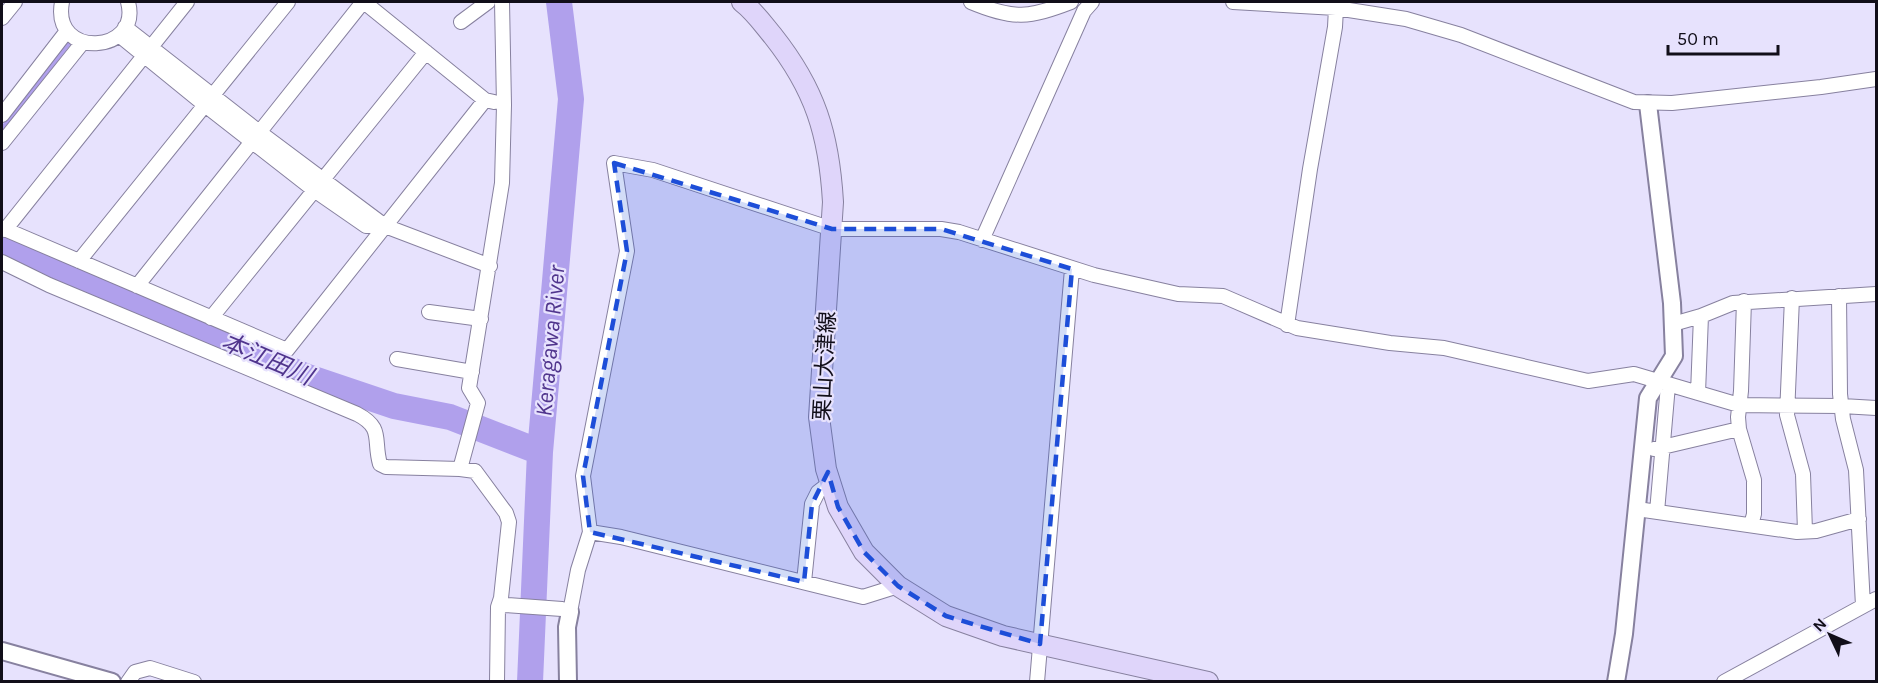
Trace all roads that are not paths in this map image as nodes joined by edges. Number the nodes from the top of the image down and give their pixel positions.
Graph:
1 (15, 2) edge
2 (62, 2) edge
3 (128, 2) edge
4 (187, 2) edge
5 (288, 2) edge
6 (364, 2) edge
7 (488, 2) edge
8 (502, 2) edge
9 (742, 2) edge
10 (971, 2) edge
11 (1071, 2) edge
12 (1092, 2) edge
13 (1233, 2) edge
14 (1336, 8) junction
15 (2, 18) edge
16 (461, 22) dead end
17 (68, 31) junction
18 (122, 31) junction
19 (83, 42) junction
20 (147, 52) junction
21 (426, 52) junction
22 (1876, 79) edge
23 (485, 100) junction
24 (208, 101) junction
25 (1648, 104) junction
26 (504, 105) junction
27 (2, 114) edge
28 (7, 127) edge
29 (254, 136) junction
30 (2, 143) edge
31 (318, 185) junction
32 (385, 226) junction
33 (3, 229) edge
34 (832, 229) junction
35 (982, 240) junction
36 (79, 261) junction
37 (2, 262) edge
38 (490, 266) junction
39 (1072, 269) junction
40 (136, 286) junction
41 (1876, 294) edge
42 (1839, 296) junction
43 (1791, 298) junction
44 (1744, 302) junction
45 (429, 312) dead end
46 (1701, 316) junction
47 (211, 318) junction
48 (481, 319) junction
49 (1287, 324) junction
50 (1673, 324) junction
51 (397, 359) dead end
52 (472, 372) junction
53 (1662, 383) junction
54 (1698, 393) junction
55 (1739, 405) junction
56 (1787, 405) junction
57 (1842, 406) junction
58 (1876, 408) edge
59 (1739, 429) junction
60 (1643, 448) junction
61 (1661, 448) junction
62 (460, 469) junction
63 (831, 482) junction
64 (1637, 509) junction
65 (1657, 512) junction
66 (1858, 519) junction
67 (1751, 525) junction
68 (1805, 531) junction
69 (590, 532) junction
70 (804, 582) junction
71 (898, 586) junction
72 (1876, 599) edge
73 (502, 606) junction
74 (1863, 606) junction
75 (566, 611) junction
76 (1040, 644) junction
77 (2, 651) edge
78 (493, 679) edge
79 (112, 681) edge
80 (128, 681) edge
81 (194, 681) edge
82 (568, 681) edge
83 (1037, 681) edge
84 (1208, 681) edge
85 (1616, 681) edge
86 (1725, 681) edge

1 - 15 street
2 - 17 street
3 - 18 street
4 - 20 street
5 - 24 street
6 - 21 street
6 - 29 street
7 - 16 street
8 - 26 street
9 - 34 main road, 栗山大津線
10 - 11 street
12 - 35 street
13 - 14 street
14 - 25 street
14 - 49 street
17 - 19 street
17 - 27 street
18 - 19 street
18 - 20 street
19 - 28 street
20 - 24 street
20 - 33 street
21 - 23 street
21 - 31 street
22 - 25 street
23 - 26 street
23 - 32 street
24 - 29 street
24 - 36 street
25 - 50 street
26 - 38 street
28 - 30 street
29 - 31 street
29 - 40 street
31 - 32 street
31 - 47 street
32 - 38 street
32 - 47 street
33 - 36 street
34 - 35 street
34 - 63 main road, 栗山大津線
34 - 69 street
35 - 39 street
36 - 40 street
37 - 62 street
38 - 48 street
39 - 49 street
39 - 76 street
40 - 47 street
41 - 42 street
42 - 43 street
42 - 57 street
43 - 44 street
43 - 56 street
44 - 46 street
44 - 55 street
45 - 48 street
46 - 50 street
46 - 54 street
48 - 52 street
49 - 53 street
50 - 53 street
51 - 52 street
52 - 62 street
53 - 54 street
53 - 60 street
53 - 61 street
54 - 55 street
55 - 56 street
55 - 59 street
56 - 57 street
56 - 68 street
57 - 58 street
57 - 66 street
59 - 61 street
59 - 67 street
60 - 61 street
60 - 64 street
61 - 65 street
62 - 73 street
63 - 70 street
63 - 71 main road, 栗山大津線
64 - 65 street
64 - 85 street
65 - 67 street
66 - 68 street
66 - 74 street
67 - 68 street
69 - 70 street
69 - 75 street
70 - 71 street
71 - 76 main road, 栗山大津線
72 - 74 street
73 - 75 street
73 - 78 street
74 - 86 street
75 - 82 street
76 - 83 street
76 - 84 main road, 栗山大津線
77 - 79 street
80 - 81 street

